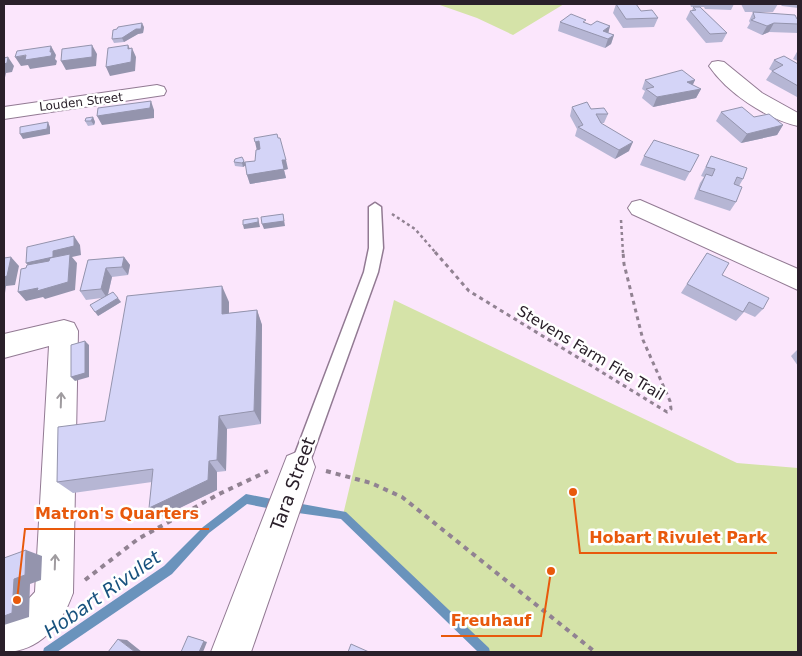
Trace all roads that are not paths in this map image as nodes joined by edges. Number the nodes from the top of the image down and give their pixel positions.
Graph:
1 (718, 66) dead end
2 (157, 91) dead end
3 (4, 113) edge
4 (798, 120) edge
5 (375, 207) road end
6 (640, 208) road end
7 (798, 280) edge
8 (4, 346) edge
9 (295, 478) joint
10 (4, 637) edge
11 (231, 652) edge

1 - 4 street
2 - 3 street, Louden Street
5 - 9 lane, Tara Street
6 - 7 street
10 -> 8 street
9 - 11 street, Tara Street

